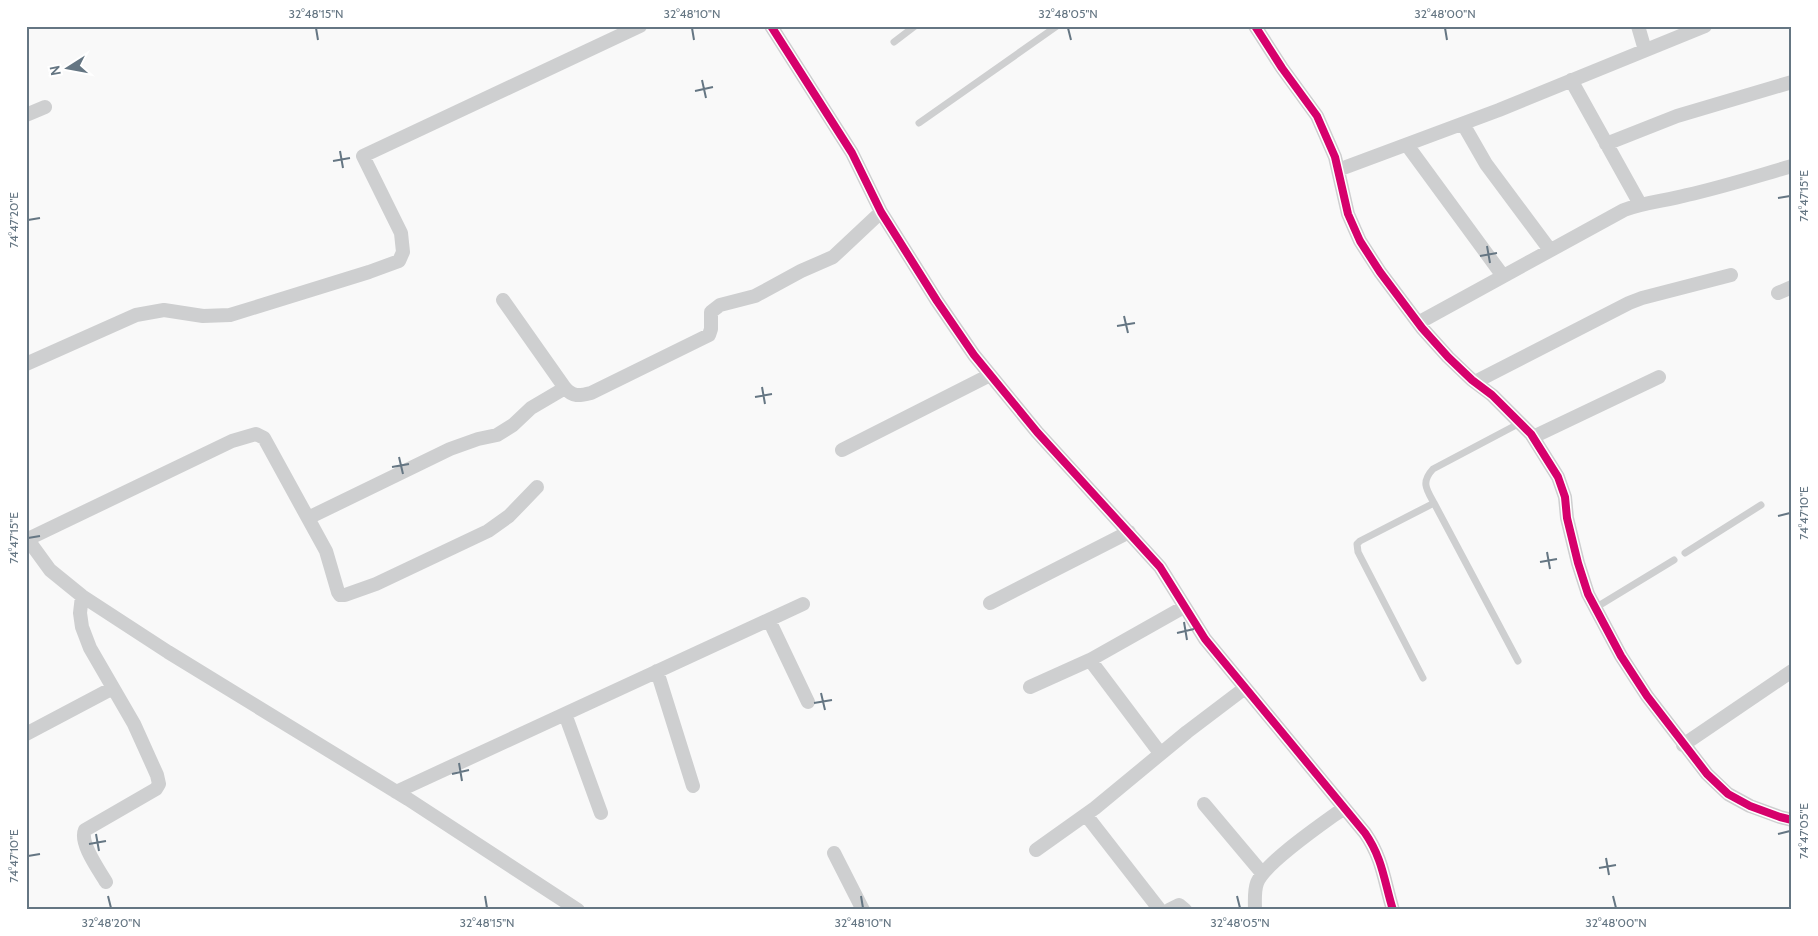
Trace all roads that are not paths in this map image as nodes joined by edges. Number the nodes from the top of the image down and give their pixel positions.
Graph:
1 (640, 26) edge
2 (771, 26) edge
3 (915, 26) edge
4 (1057, 26) edge
5 (1255, 26) edge
6 (1638, 26) edge
7 (1705, 26) edge
8 (894, 42) dead end
9 (1645, 50) junction
10 (1571, 80) junction
11 (1792, 82) edge
12 (45, 107) dead end
13 (26, 115) edge
14 (919, 123) dead end
15 (1463, 124) junction
16 (1606, 144) junction
17 (1407, 145) junction
18 (1792, 166) edge
19 (1338, 170) junction
20 (1640, 204) junction
21 (881, 212) junction
22 (1550, 250) junction
23 (1731, 275) dead end
24 (1503, 276) junction
25 (1792, 287) edge
26 (1778, 293) dead end
27 (503, 300) dead end
28 (1418, 323) junction
29 (26, 364) edge
30 (990, 375) junction
31 (1659, 377) dead end
32 (1475, 382) junction
33 (565, 388) junction
34 (1520, 424) junction
35 (1533, 437) junction
36 (842, 450) dead end
37 (537, 487) dead end
38 (1434, 503) junction
39 (1761, 505) dead end
40 (308, 518) junction
41 (1129, 532) junction
42 (27, 538) edge
43 (1685, 553) dead end
44 (1674, 560) dead end
45 (82, 596) junction
46 (990, 603) dead end
47 (804, 604) dead end
48 (1184, 607) junction
49 (1595, 608) junction
50 (769, 620) junction
51 (1090, 660) junction
52 (1518, 661) dead end
53 (657, 671) junction
54 (1792, 671) edge
55 (1423, 678) dead end
56 (114, 688) junction
57 (1030, 688) dead end
58 (1245, 688) junction
59 (808, 702) dead end
60 (565, 714) junction
61 (26, 734) edge
62 (1683, 745) junction
63 (1160, 753) junction
64 (693, 786) dead end
65 (396, 792) junction
66 (1204, 804) dead end
67 (1344, 808) junction
68 (601, 814) dead end
69 (1086, 814) junction
70 (1792, 820) edge
71 (1036, 850) dead end
72 (834, 853) dead end
73 (1262, 873) junction
74 (106, 882) dead end
75 (578, 910) edge
76 (863, 910) edge
77 (1160, 910) edge
78 (1169, 910) edge
79 (1185, 910) edge
80 (1255, 910) edge
81 (1394, 910) edge

1 - 29 street
2 - 21 street
3 - 8 lane
4 - 14 lane
5 - 19 street
6 - 9 street
7 - 9 street
9 - 10 street
10 - 15 street
10 - 16 street
11 - 16 street
12 - 13 street
15 - 17 street
15 - 22 street
16 - 20 street
17 - 19 street
17 - 24 street
18 - 20 street
19 - 28 street
20 - 22 street
21 - 30 street
21 - 33 street
22 - 24 street
23 - 32 street
24 - 28 street
25 - 26 street
27 - 33 street
28 - 32 street
30 - 36 street
30 - 41 street
31 - 35 street
32 - 34 street
33 - 40 street
34 - 35 street
34 - 38 lane
35 - 49 street
37 - 40 street
38 - 52 lane
38 - 55 lane
39 - 43 lane
40 - 42 street
41 - 46 street
41 - 48 street
42 - 45 street
44 - 49 lane
45 - 56 street
45 - 65 street
47 - 50 street
48 - 51 street
48 - 58 street
49 - 62 street
50 - 53 street
50 - 59 street
51 - 57 street
51 - 63 street
53 - 60 street
53 - 64 street
54 - 62 street
56 - 61 street
56 - 74 street
58 - 63 street
58 - 67 street
60 - 65 street
60 - 68 street
62 - 70 street
63 - 69 street
65 - 75 street
66 - 73 street
67 - 73 street
67 - 81 street
69 - 71 street
69 - 77 street
72 - 76 street
73 - 80 street
78 - 79 street

